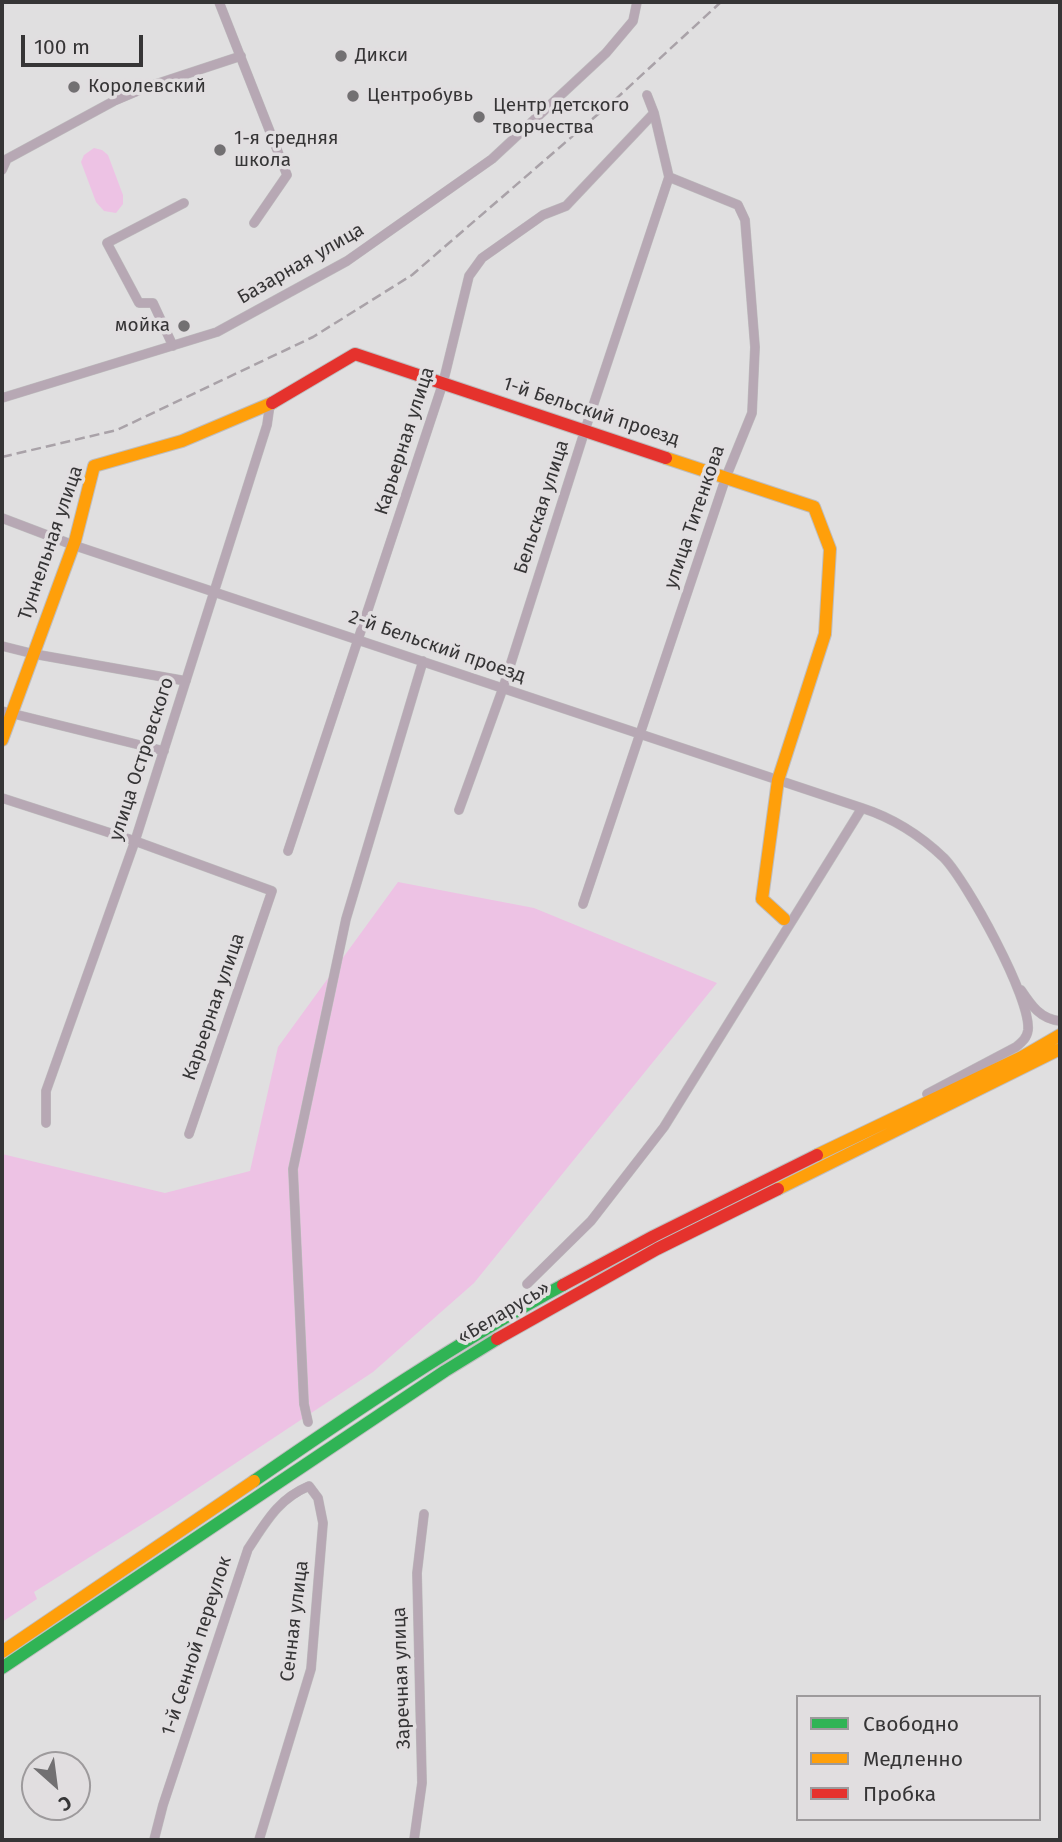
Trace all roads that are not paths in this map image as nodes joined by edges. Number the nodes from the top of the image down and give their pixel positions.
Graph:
1 (219, 2) edge
2 (637, 2) edge
3 (241, 56) junction
4 (647, 95) dead end
5 (654, 113) junction
6 (2, 170) edge
7 (669, 177) junction
8 (184, 203) dead end
9 (254, 223) dead end
10 (173, 346) junction
11 (355, 354) joint
12 (443, 383) junction
13 (2, 398) edge
14 (270, 404) junction
15 (584, 430) junction
16 (726, 477) junction
17 (2, 518) edge
18 (73, 545) junction
19 (214, 591) junction
20 (359, 639) junction
21 (2, 646) edge
22 (34, 654) junction
23 (423, 661) junction
24 (186, 681) junction
25 (503, 688) junction
26 (7, 713) edge
27 (639, 734) junction
28 (2, 740) edge
29 (163, 751) junction
30 (778, 780) junction
31 (2, 798) edge
32 (862, 808) junction
33 (459, 810) dead end
34 (135, 841) junction
35 (288, 851) dead end
36 (583, 904) dead end
37 (784, 919) dead end
38 (1011, 973) junction
39 (1060, 1021) edge
40 (1060, 1035) edge
41 (1060, 1049) edge
42 (46, 1123) dead end
43 (189, 1134) dead end
44 (828, 1149) junction
45 (527, 1284) dead end
46 (308, 1422) dead end
47 (309, 1486) joint
48 (424, 1514) dead end
49 (2, 1652) edge
50 (2, 1668) edge
51 (155, 1840) edge
52 (259, 1840) edge
53 (414, 1840) edge

1 - 3 street
2 - 10 street, Базарная улица
3 - 6 street
3 - 9 street
4 - 5 street
5 - 7 street
5 - 12 street, Карьерная улица
7 - 15 street, Бельская улица
7 - 16 street, улица Титенкова
8 - 10 street
10 - 13 street, Базарная улица
11 - 12 main road, 1-й Бельский проезд
11 - 14 main road, Туннельная улица
12 - 15 main road, 1-й Бельский проезд
12 - 20 street, Карьерная улица
14 - 18 main road, Туннельная улица
14 - 19 street, улица Островского
15 - 16 main road, 1-й Бельский проезд
15 - 25 street, Бельская улица
16 - 27 street, улица Титенкова
16 - 30 main road, 1-й Бельский проезд
17 - 18 street, 2-й Бельский проезд
18 - 19 street, 2-й Бельский проезд
18 - 22 main road, Туннельная улица
19 - 20 street, 2-й Бельский проезд
19 - 24 street, улица Островского
20 - 23 street, 2-й Бельский проезд
20 - 35 street, Карьерная улица
21 - 22 street
22 - 24 street
22 - 26 main road, Туннельная улица
23 - 25 street, 2-й Бельский проезд
23 - 46 street
24 - 29 street, улица Островского
25 - 27 street, 2-й Бельский проезд
25 - 33 street, Бельская улица
26 - 28 main road, Туннельная улица
26 - 29 street
27 - 30 street, 2-й Бельский проезд
27 - 36 street, улица Титенкова
29 - 34 street, улица Островского
30 - 32 street, 2-й Бельский проезд
30 - 37 main road
31 - 34 street
32 - 38 street, 2-й Бельский проезд
32 - 45 street
34 - 42 street, улица Островского
34 - 43 street, Карьерная улица
38 - 39 street
38 - 44 street
40 - 44 main road, «Беларусь»
41 - 50 main road, «Беларусь»
44 - 49 main road, «Беларусь»
47 - 51 street, 1-й Сенной переулок
47 - 52 street, Сенная улица
48 - 53 street, Заречная улица

